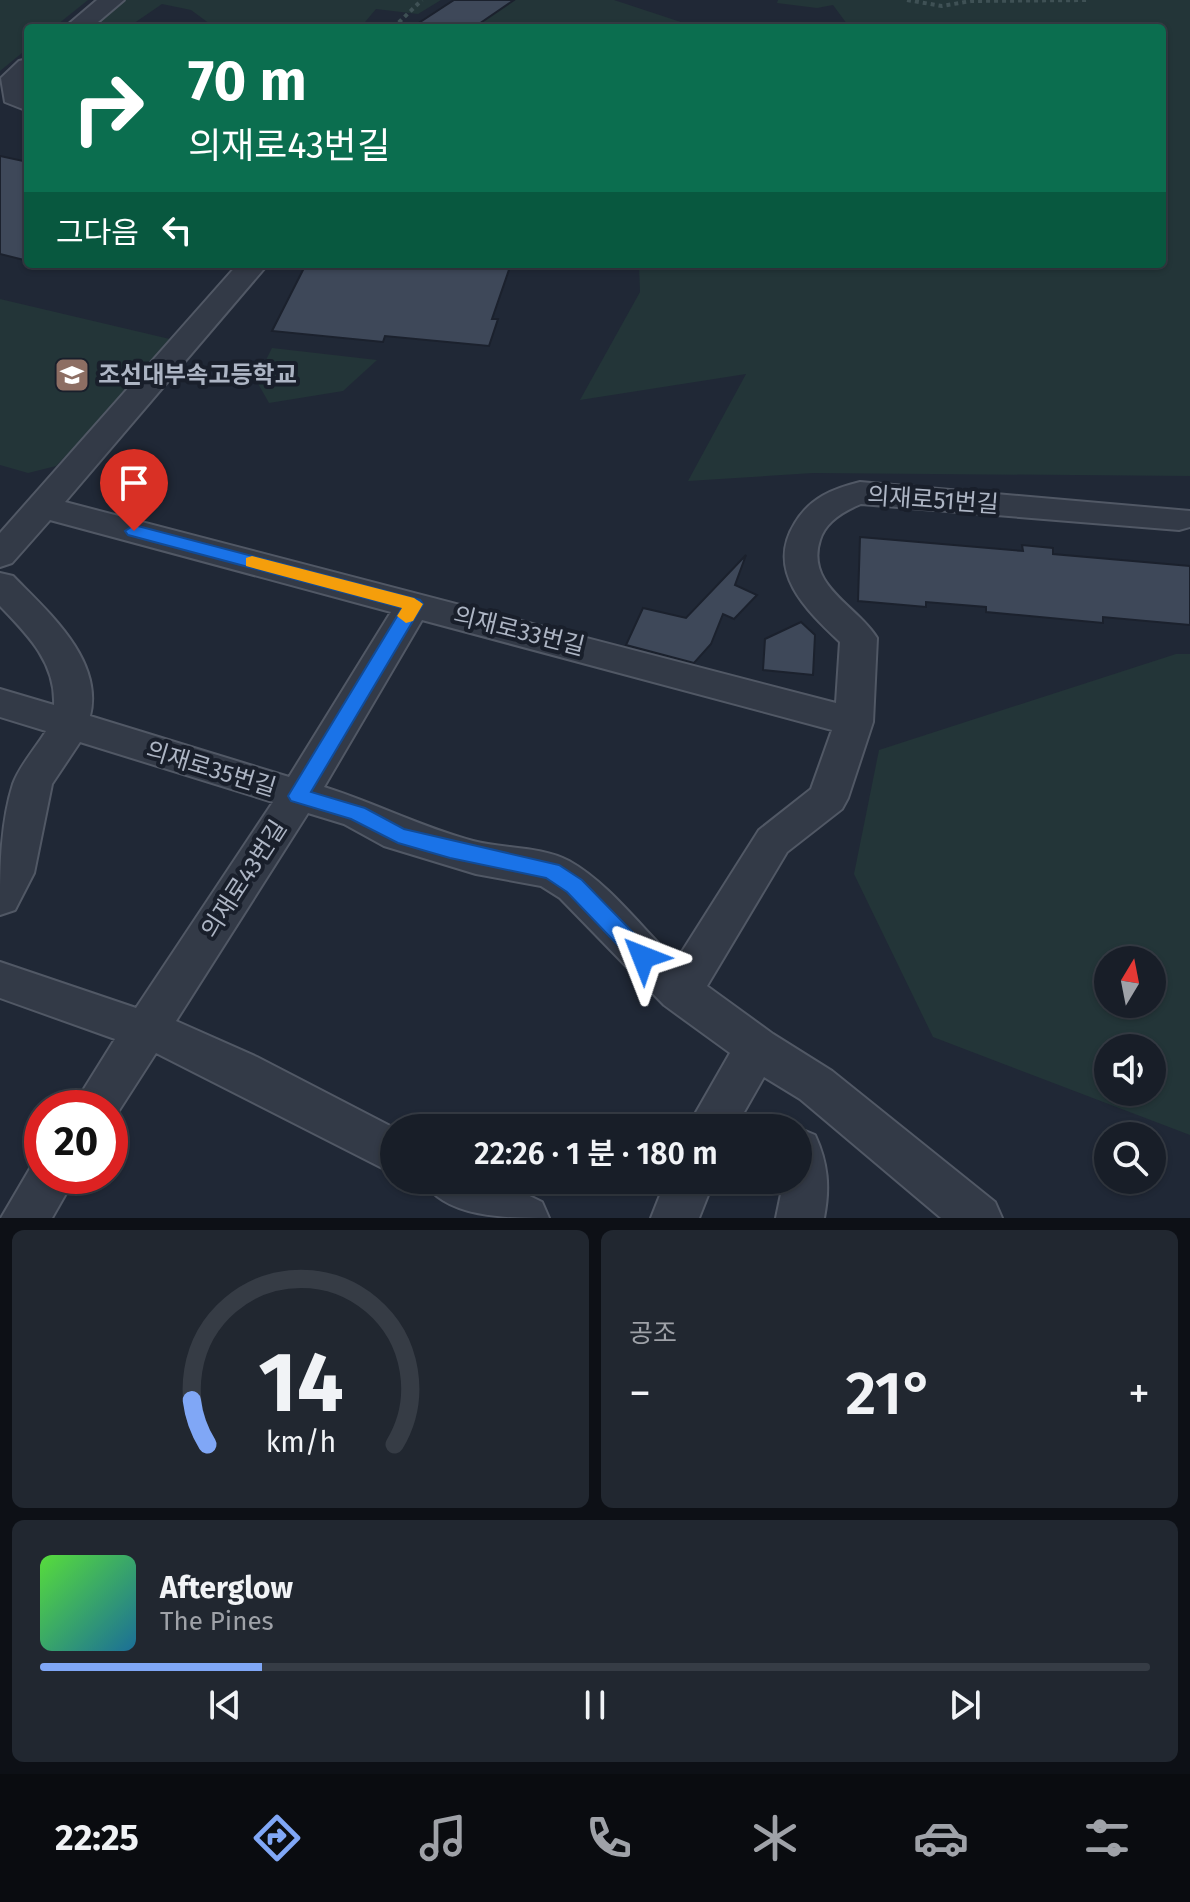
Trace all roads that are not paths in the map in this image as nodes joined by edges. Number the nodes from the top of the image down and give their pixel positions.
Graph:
1 (112, 0) edge
2 (81, 24) edge
3 (24, 69) edge
4 (24, 101) edge
5 (251, 268) edge
6 (43, 507) junction
7 (1179, 519) dead end
8 (0, 555) edge
9 (0, 585) edge
10 (414, 604) junction
11 (0, 703) edge
12 (854, 722) junction
13 (68, 726) junction
14 (298, 796) junction
15 (0, 898) edge
16 (0, 980) edge
17 (680, 992) junction
18 (145, 1029) junction
19 (757, 1048) junction
20 (106, 1090) edge
21 (718, 1114) edge
22 (380, 1145) edge
23 (40, 1194) edge
24 (476, 1194) edge
25 (684, 1194) edge
26 (805, 1194) edge
27 (25, 1218) edge
28 (525, 1218) edge
29 (675, 1218) edge
30 (800, 1218) edge
31 (978, 1218) edge

1 - 2 street
3 - 4 street
5 - 6 street
6 - 8 street
6 - 10 street, 의재로33번길
7 - 12 street, 의재로51번길
9 - 13 street
10 - 12 street, 의재로33번길
10 - 14 street, 의재로43번길
11 - 13 street, 의재로35번길
12 - 17 street, 의재로51번길
13 - 14 street, 의재로35번길
13 - 15 street
14 - 17 street, 의재로35번길
14 - 18 street, 의재로43번길
16 - 18 street
17 - 19 street
18 - 20 street, 의재로43번길
18 - 22 street
19 - 21 street
19 - 31 street
23 - 27 street
24 - 28 street
25 - 29 street
26 - 30 street

